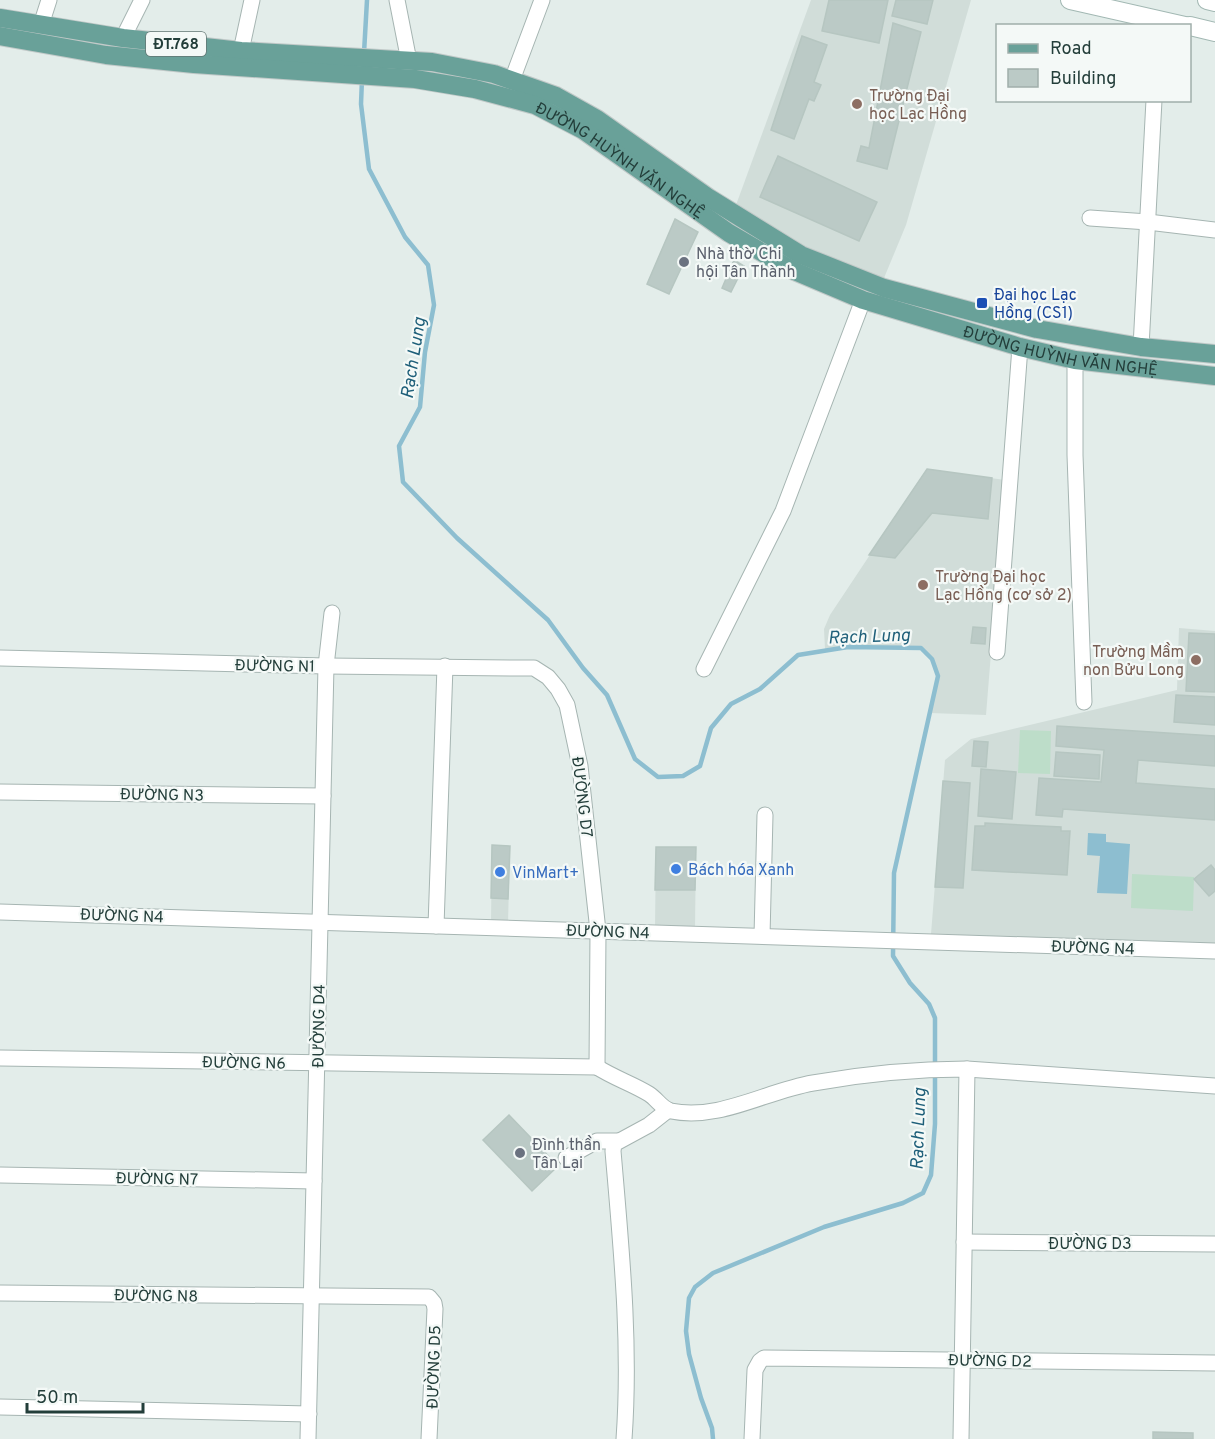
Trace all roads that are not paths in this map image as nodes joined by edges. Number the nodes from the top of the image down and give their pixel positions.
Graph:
1 (50, 0) edge
2 (142, 0) edge
3 (252, 0) edge
4 (397, 0) edge
5 (542, 0) edge
6 (1070, 0) edge
7 (1207, 0) edge
8 (1215, 2) edge
9 (0, 18) edge
10 (1178, 24) edge
11 (41, 25) junction
12 (1191, 27) edge
13 (1215, 32) edge
14 (0, 36) edge
15 (123, 38) junction
16 (241, 51) junction
17 (409, 61) junction
18 (353, 67) junction
19 (374, 68) junction
20 (512, 80) junction
21 (1154, 102) edge
22 (1090, 218) dead end
23 (1148, 222) junction
24 (1215, 230) edge
25 (797, 263) junction
26 (863, 300) junction
27 (1020, 347) junction
28 (1141, 347) junction
29 (1215, 354) edge
30 (1076, 360) junction
31 (1215, 376) edge
32 (332, 613) dead end
33 (997, 652) dead end
34 (0, 658) edge
35 (326, 666) junction
36 (445, 666) junction
37 (704, 669) dead end
38 (548, 677) joint
39 (1084, 702) dead end
40 (0, 792) edge
41 (323, 796) junction
42 (765, 815) dead end
43 (0, 912) edge
44 (320, 922) junction
45 (436, 926) junction
46 (598, 931) junction
47 (762, 936) junction
48 (1215, 951) edge
49 (0, 1058) edge
50 (317, 1063) junction
51 (597, 1067) junction
52 (967, 1069) junction
53 (1215, 1086) edge
54 (668, 1110) junction
55 (618, 1141) junction
56 (566, 1158) dead end
57 (0, 1175) edge
58 (314, 1181) junction
59 (964, 1242) junction
60 (1215, 1244) edge
61 (0, 1293) edge
62 (312, 1296) junction
63 (429, 1297) joint
64 (962, 1360) junction
65 (1215, 1364) edge
66 (0, 1407) edge
67 (309, 1414) junction
68 (308, 1439) edge
69 (429, 1439) edge
70 (624, 1439) edge
71 (752, 1439) edge
72 (961, 1439) edge

1 - 11 street
2 - 15 street
3 - 16 street
4 - 17 street
5 - 20 street
6 - 10 main road
7 - 8 main road
9 - 11 main road, ĐƯỜNG HUỲNH VĂN NGHỆ / ĐT.768
11 - 15 main road, ĐƯỜNG HUỲNH VĂN NGHỆ / ĐT.768
12 - 13 main road
14 - 18 main road, ĐƯỜNG HUỲNH VĂN NGHỆ / ĐT.768
15 - 16 main road, ĐƯỜNG HUỲNH VĂN NGHỆ / ĐT.768
16 - 18 main road, ĐƯỜNG HUỲNH VĂN NGHỆ / ĐT.768
17 - 19 main road, ĐƯỜNG HUỲNH VĂN NGHỆ / ĐT.768
17 - 20 main road, ĐƯỜNG HUỲNH VĂN NGHỆ / ĐT.768
18 - 19 main road, ĐƯỜNG HUỲNH VĂN NGHỆ / ĐT.768
19 - 25 main road, ĐƯỜNG HUỲNH VĂN NGHỆ / ĐT.768
20 - 25 main road, ĐƯỜNG HUỲNH VĂN NGHỆ / ĐT.768
21 - 23 street
22 - 23 street
23 - 24 street
23 - 28 street
25 - 26 main road, ĐƯỜNG HUỲNH VĂN NGHỆ / ĐT.768
25 - 28 main road, ĐƯỜNG HUỲNH VĂN NGHỆ / ĐT.768
26 - 27 main road, ĐƯỜNG HUỲNH VĂN NGHỆ / ĐT.768
26 - 37 street
27 - 30 main road, ĐƯỜNG HUỲNH VĂN NGHỆ / ĐT.768
27 - 33 street
28 - 29 main road, ĐƯỜNG HUỲNH VĂN NGHỆ / ĐT.768
30 - 31 main road, ĐƯỜNG HUỲNH VĂN NGHỆ / ĐT.768
30 - 39 street
32 - 35 street, ĐƯỜNG D4
34 - 35 street, ĐƯỜNG N1
35 - 36 street, ĐƯỜNG N1
35 - 41 street, ĐƯỜNG D4
36 - 38 street, ĐƯỜNG N1
36 - 45 street
38 - 46 street, ĐƯỜNG D7
40 - 41 street, ĐƯỜNG N3
41 - 44 street, ĐƯỜNG D4
42 - 47 street
43 - 44 street, ĐƯỜNG N4
44 - 45 street, ĐƯỜNG N4
44 - 50 street, ĐƯỜNG D4
45 - 46 street, ĐƯỜNG N4
46 - 47 street, ĐƯỜNG N4
46 - 51 street, ĐƯỜNG D7
47 - 48 street, ĐƯỜNG N4
49 - 50 street, ĐƯỜNG N6
50 - 51 street, ĐƯỜNG N6
50 - 58 street, ĐƯỜNG D4
51 - 54 street
52 - 53 street
52 - 54 street
52 - 59 street
54 - 55 street
55 - 56 street
55 - 70 street
57 - 58 street, ĐƯỜNG N7
58 - 62 street, ĐƯỜNG D4
59 - 60 street, ĐƯỜNG D3
59 - 64 street
61 - 62 street, ĐƯỜNG N8
62 - 63 street, ĐƯỜNG N8
62 - 67 street, ĐƯỜNG D4
63 - 69 street, ĐƯỜNG D5
64 - 65 street, ĐƯỜNG D2
64 - 71 street, ĐƯỜNG D2
64 - 72 street
66 - 67 street
67 - 68 street, ĐƯỜNG D4

